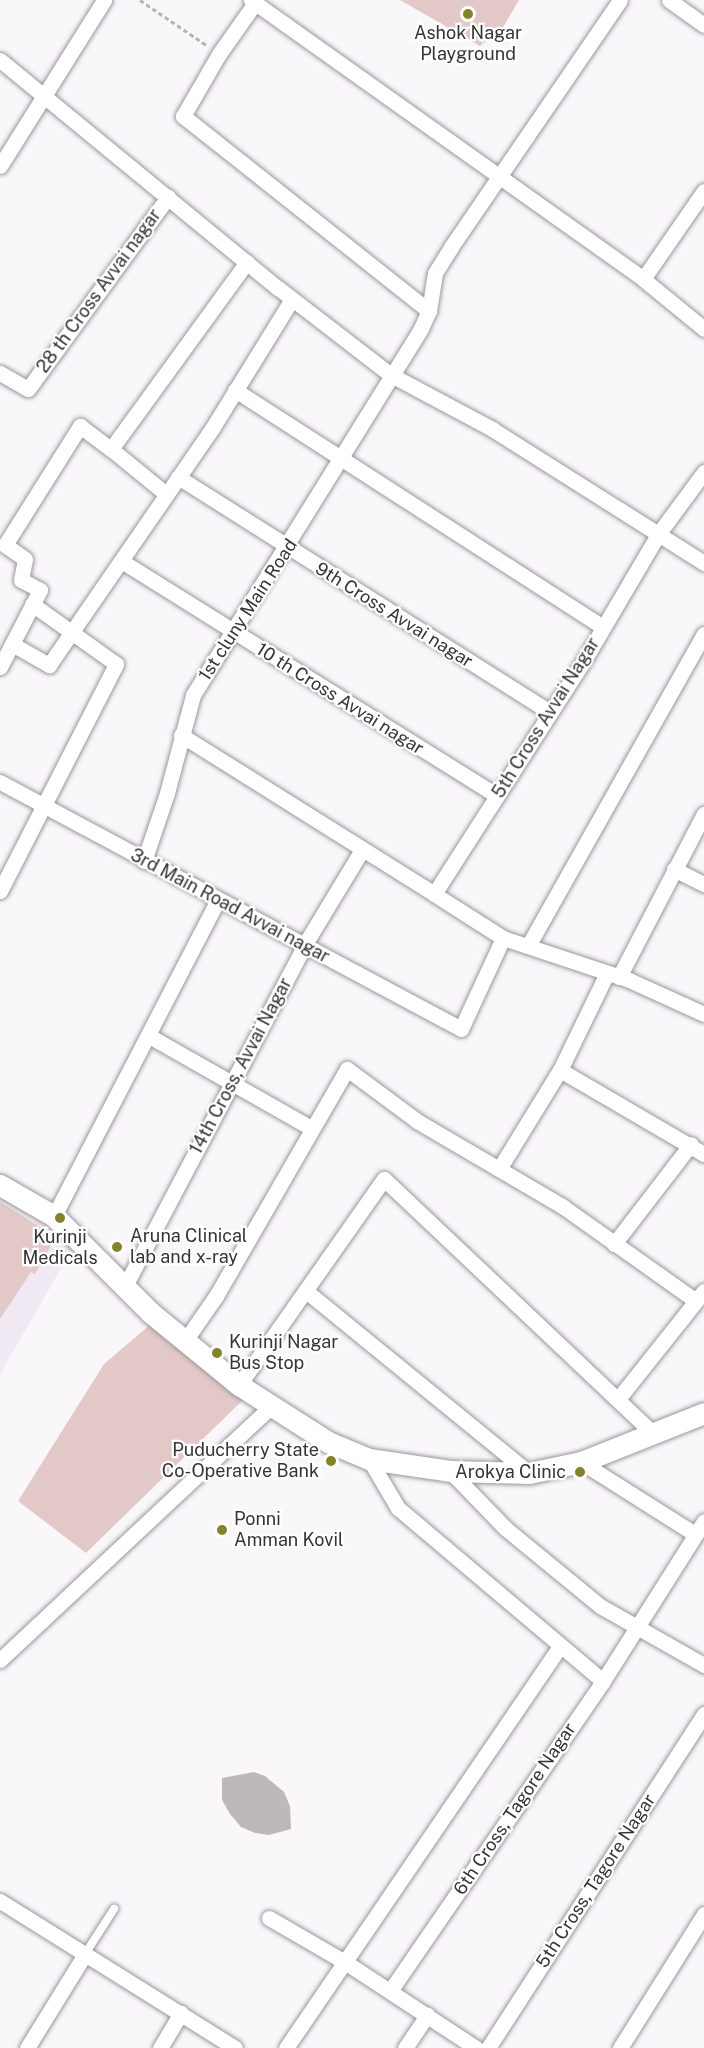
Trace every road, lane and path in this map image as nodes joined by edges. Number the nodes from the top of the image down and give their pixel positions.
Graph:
1 (104, 0) edge
2 (140, 0) edge
3 (620, 0) edge
4 (669, 0) edge
5 (253, 2) edge
6 (687, 5) edge
7 (704, 25) edge
8 (219, 54) junction
9 (0, 60) edge
10 (44, 96) junction
11 (0, 166) edge
12 (500, 176) junction
13 (704, 191) edge
14 (168, 197) junction
15 (246, 262) junction
16 (643, 279) junction
17 (292, 299) junction
18 (429, 311) junction
19 (704, 329) edge
20 (0, 373) edge
21 (391, 375) junction
22 (235, 390) junction
23 (111, 449) junction
24 (341, 462) junction
25 (704, 472) edge
26 (178, 477) junction
27 (166, 494) junction
28 (659, 533) junction
29 (2, 544) edge
30 (287, 548) junction
31 (123, 562) junction
32 (704, 563) edge
33 (32, 604) junction
34 (603, 627) junction
35 (73, 631) junction
36 (234, 633) junction
37 (704, 634) edge
38 (12, 644) junction
39 (0, 667) edge
40 (550, 712) junction
41 (180, 735) junction
42 (0, 782) edge
43 (496, 796) junction
44 (43, 804) junction
45 (704, 814) edge
46 (362, 850) junction
47 (144, 861) junction
48 (674, 868) junction
49 (704, 884) edge
50 (0, 891) edge
51 (434, 894) junction
52 (218, 900) junction
53 (503, 938) junction
54 (305, 944) junction
55 (528, 946) junction
56 (613, 975) junction
57 (704, 1014) edge
58 (149, 1036) junction
59 (560, 1070) junction
60 (232, 1085) junction
61 (311, 1128) junction
62 (691, 1144) junction
63 (704, 1154) edge
64 (499, 1169) junction
65 (0, 1185) edge
66 (54, 1216) junction
67 (614, 1244) junction
68 (124, 1286) junction
69 (306, 1291) junction
70 (700, 1296) edge
71 (184, 1342) junction
72 (239, 1385) junction
73 (618, 1399) junction
74 (270, 1407) junction
75 (704, 1413) edge
76 (652, 1432) junction
77 (369, 1459) junction
78 (581, 1462) junction
79 (450, 1471) junction
80 (529, 1473) junction
81 (704, 1521) edge
82 (695, 1534) junction
83 (638, 1627) junction
84 (560, 1646) junction
85 (0, 1660) edge
86 (704, 1665) edge
87 (603, 1681) junction
88 (704, 1714) edge
89 (0, 1901) edge
90 (114, 1909) dead end
91 (704, 1914) edge
92 (269, 1918) dead end
93 (85, 1954) junction
94 (345, 1962) junction
95 (390, 1992) junction
96 (181, 2013) junction
97 (427, 2015) junction
98 (27, 2048) edge
99 (160, 2048) edge
100 (236, 2048) edge
101 (286, 2048) edge
102 (405, 2048) edge
103 (476, 2048) edge
104 (488, 2048) edge
105 (620, 2048) edge

1 - 10 street
2 - 8 path
3 - 12 street
4 - 6 street
5 - 8 street
5 - 12 street
6 - 7 street
8 - 18 street
9 - 10 street
10 - 11 street
10 - 14 street
12 - 16 street
12 - 18 street
13 - 16 street
14 - 15 street
14 - 20 street, 28 th Cross Avvai nagar
15 - 17 street
15 - 23 street
16 - 19 street
17 - 21 street
17 - 22 street
18 - 21 street, 1st cluny Main Road
21 - 24 street, 1st cluny Main Road
21 - 28 street
22 - 24 street
22 - 26 street
23 - 27 street
23 - 29 street
24 - 30 street, 1st cluny Main Road
24 - 34 street
25 - 28 street, 5th Cross Avvai Nagar
26 - 27 street
26 - 30 street, 9th Cross Avvai nagar
27 - 31 street
28 - 32 street
28 - 34 street, 5th Cross Avvai Nagar
29 - 33 street
30 - 36 street, 1st cluny Main Road
30 - 40 street, 9th Cross Avvai nagar
31 - 35 street
31 - 36 street, 10 th Cross Avvai nagar
33 - 35 street
33 - 38 street
34 - 40 street, 5th Cross Avvai Nagar
35 - 38 street
35 - 44 street
36 - 41 street, 1st cluny Main Road
36 - 43 street, 10 th Cross Avvai nagar
37 - 55 street
38 - 39 street
40 - 43 street, 5th Cross Avvai Nagar
41 - 46 street
41 - 47 street, 1st cluny Main Road
42 - 44 street, 3rd Main Road Avvai nagar
43 - 51 street, 5th Cross Avvai Nagar
44 - 47 street, 3rd Main Road Avvai nagar
44 - 50 street
45 - 48 street
46 - 51 street
46 - 54 street, 14th Cross, Avvai Nagar
47 - 52 street, 3rd Main Road Avvai nagar
48 - 49 street
48 - 56 street
51 - 53 street
52 - 54 street, 3rd Main Road Avvai nagar
52 - 58 street
53 - 54 street, 3rd Main Road Avvai nagar
53 - 55 street
54 - 60 street, 14th Cross, Avvai Nagar
55 - 56 street
56 - 57 street
56 - 59 street
58 - 60 street
58 - 66 street
59 - 62 street
59 - 64 street
60 - 61 street
60 - 68 street, 14th Cross, Avvai Nagar
61 - 64 street
61 - 71 street
62 - 63 street
62 - 67 street
64 - 67 street
65 - 66 street
66 - 68 street
67 - 70 street
68 - 71 street
69 - 72 street
69 - 73 street
69 - 80 street
70 - 73 street
71 - 72 street
72 - 74 street
73 - 76 street
74 - 77 street
74 - 85 street
75 - 76 street
76 - 78 street
77 - 79 street
77 - 84 street
78 - 80 street
78 - 82 street
79 - 80 street
79 - 83 street
81 - 82 street, 6th Cross, Tagore Nagar
82 - 83 street, 6th Cross, Tagore Nagar
83 - 86 street
83 - 87 street, 6th Cross, Tagore Nagar
84 - 87 street
84 - 94 street
87 - 95 street, 6th Cross, Tagore Nagar
88 - 104 street, 5th Cross, Tagore Nagar
89 - 93 street
90 - 93 lane
91 - 105 street
92 - 94 street
93 - 96 street
93 - 98 street
94 - 95 street
94 - 101 street
95 - 97 street
96 - 99 street
96 - 100 street
97 - 102 street
97 - 103 street

